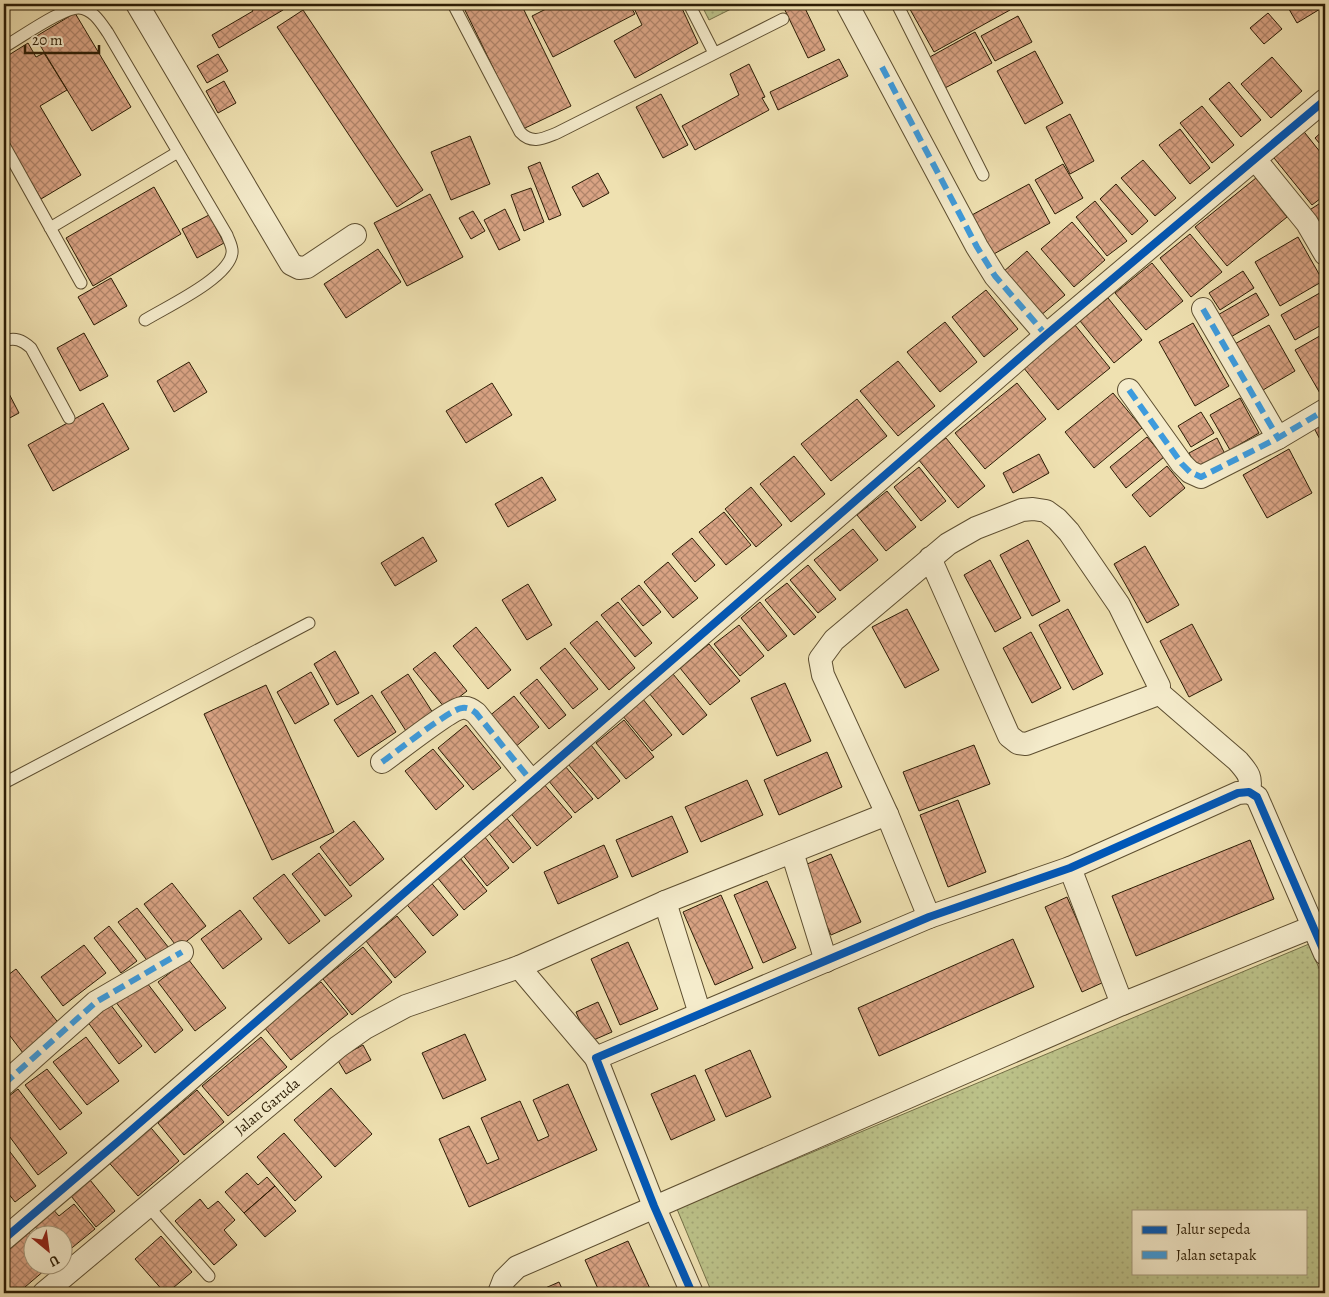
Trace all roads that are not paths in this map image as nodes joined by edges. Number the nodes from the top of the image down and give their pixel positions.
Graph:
1 (137, 4) edge
2 (453, 4) edge
3 (689, 4) edge
4 (847, 4) edge
5 (897, 4) edge
6 (783, 19) dead end
7 (4, 47) edge
8 (714, 52) junction
9 (1325, 100) edge
10 (4, 145) edge
11 (178, 152) junction
12 (1255, 159) junction
13 (983, 175) dead end
14 (50, 228) junction
15 (355, 235) dead end
16 (1325, 254) edge
17 (81, 283) dead end
18 (1203, 309) dead end
19 (145, 320) dead end
20 (1046, 335) junction
21 (4, 342) edge
22 (1129, 390) dead end
23 (1325, 410) edge
24 (69, 418) dead end
25 (1278, 438) junction
26 (930, 558) junction
27 (309, 623) dead end
28 (1158, 692) junction
29 (382, 762) dead end
30 (532, 782) junction
31 (4, 783) edge
32 (1249, 792) junction
33 (887, 814) junction
34 (792, 852) junction
35 (1070, 868) junction
36 (665, 902) junction
37 (929, 917) junction
38 (1319, 924) edge
39 (182, 952) dead end
40 (1325, 954) edge
41 (826, 961) junction
42 (520, 967) junction
43 (1122, 1004) junction
44 (700, 1014) junction
45 (596, 1058) junction
46 (4, 1084) edge
47 (148, 1206) junction
48 (654, 1206) junction
49 (4, 1238) edge
50 (209, 1276) dead end
51 (44, 1293) edge
52 (499, 1293) edge
53 (692, 1293) edge

1 - 15 street
2 - 8 lane
3 - 8 lane
4 - 20 street
5 - 13 lane
6 - 8 lane
7 - 11 lane
9 - 12 street
10 - 14 lane
11 - 14 lane
11 - 19 lane
12 - 16 street
12 - 20 street
14 - 17 lane
18 - 25 street
20 - 30 street
21 - 24 lane
22 - 25 street
23 - 25 street
26 - 28 street
26 - 28 street
26 - 33 street
27 - 31 lane
28 - 32 street
29 - 30 street
30 - 49 street
32 - 35 street
32 - 38 street
33 - 34 street, Jalan Garuda
33 - 37 street
34 - 36 street, Jalan Garuda
34 - 41 street
35 - 37 street
35 - 43 street
36 - 42 street, Jalan Garuda
36 - 44 street
37 - 41 street
38 - 40 street
38 - 43 street
39 - 46 street
41 - 44 street
42 - 45 street
42 - 47 street, Jalan Garuda
43 - 48 street
44 - 45 street
45 - 48 street
47 - 50 lane
47 - 51 street, Jalan Garuda
48 - 52 street
48 - 53 street

